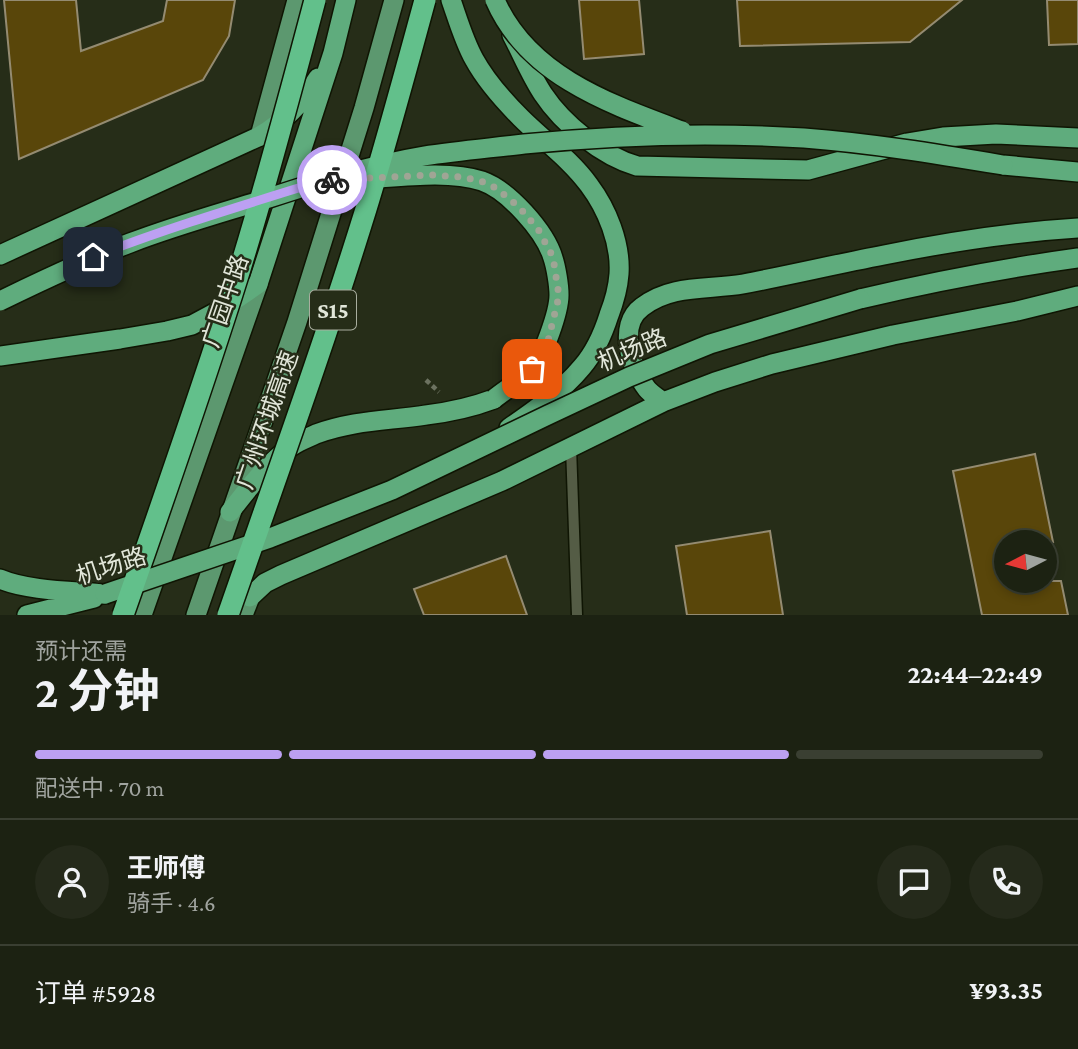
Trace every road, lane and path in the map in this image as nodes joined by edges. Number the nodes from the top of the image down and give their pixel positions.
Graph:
1 (297, 0) edge
2 (315, 0) edge
3 (346, 0) edge
4 (394, 0) edge
5 (425, 0) edge
6 (451, 0) edge
7 (495, 0) edge
8 (501, 0) edge
9 (333, 53) junction
10 (693, 135) junction
11 (260, 136) junction
12 (1078, 138) edge
13 (1078, 172) edge
14 (321, 181) junction
15 (1078, 228) edge
16 (0, 255) edge
17 (1078, 258) edge
18 (258, 284) junction
19 (1078, 296) edge
20 (0, 301) edge
21 (0, 356) edge
22 (663, 402) junction
23 (571, 447) junction
24 (441, 468) junction
25 (230, 512) junction
26 (0, 579) edge
27 (105, 594) junction
28 (246, 606) edge
29 (27, 615) edge
30 (123, 615) edge
31 (142, 615) edge
32 (196, 615) edge
33 (228, 615) edge
34 (236, 615) edge
35 (577, 615) edge

1 - 11 main road
2 - 30 highway, bridge
3 - 9 highway, 广园中路
4 - 25 main road
5 - 33 highway, 广州环城高速 / S15, bridge
6 - 24 highway, bridge
7 - 10 highway, bridge
8 - 12 highway
9 - 11 highway
9 - 18 highway, 广园中路
10 - 13 highway, bridge
10 - 14 highway, bridge
11 - 16 highway
14 - 20 highway, bridge
14 - 25 highway, bridge
15 - 22 highway
17 - 24 highway, 机场路, bridge
18 - 21 highway
18 - 31 main road, 广园中路
19 - 22 highway
22 - 23 highway
23 - 28 highway
23 - 35 lane
24 - 27 highway, 机场路, bridge
25 - 32 main road
26 - 27 highway
27 - 29 highway, 机场路
28 - 34 main road

